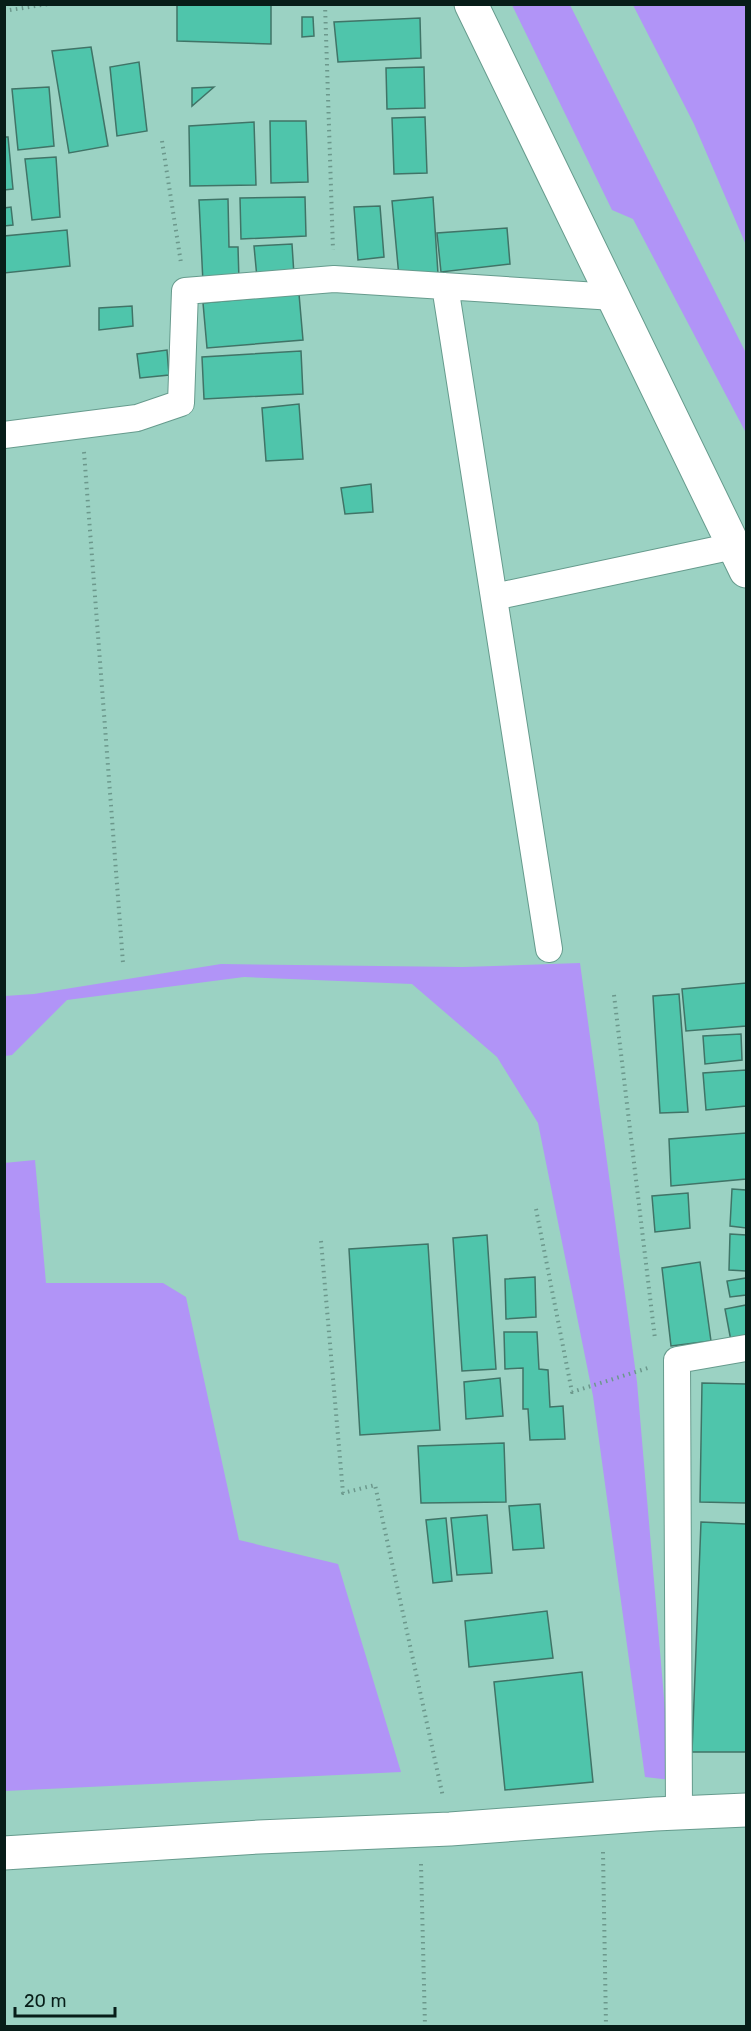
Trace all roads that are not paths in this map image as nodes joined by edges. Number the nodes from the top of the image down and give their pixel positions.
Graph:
1 (471, 4) edge
2 (445, 286) junction
3 (615, 297) junction
4 (4, 435) edge
5 (740, 559) edge
6 (494, 597) junction
7 (549, 949) dead end
8 (747, 1348) edge
9 (747, 1810) edge
10 (679, 1813) junction
11 (4, 1853) edge

1 - 3 street
2 - 3 street
2 - 4 street
2 - 6 street
3 - 5 street
5 - 6 street
6 - 7 street
8 - 10 street
9 - 10 street
10 - 11 street

